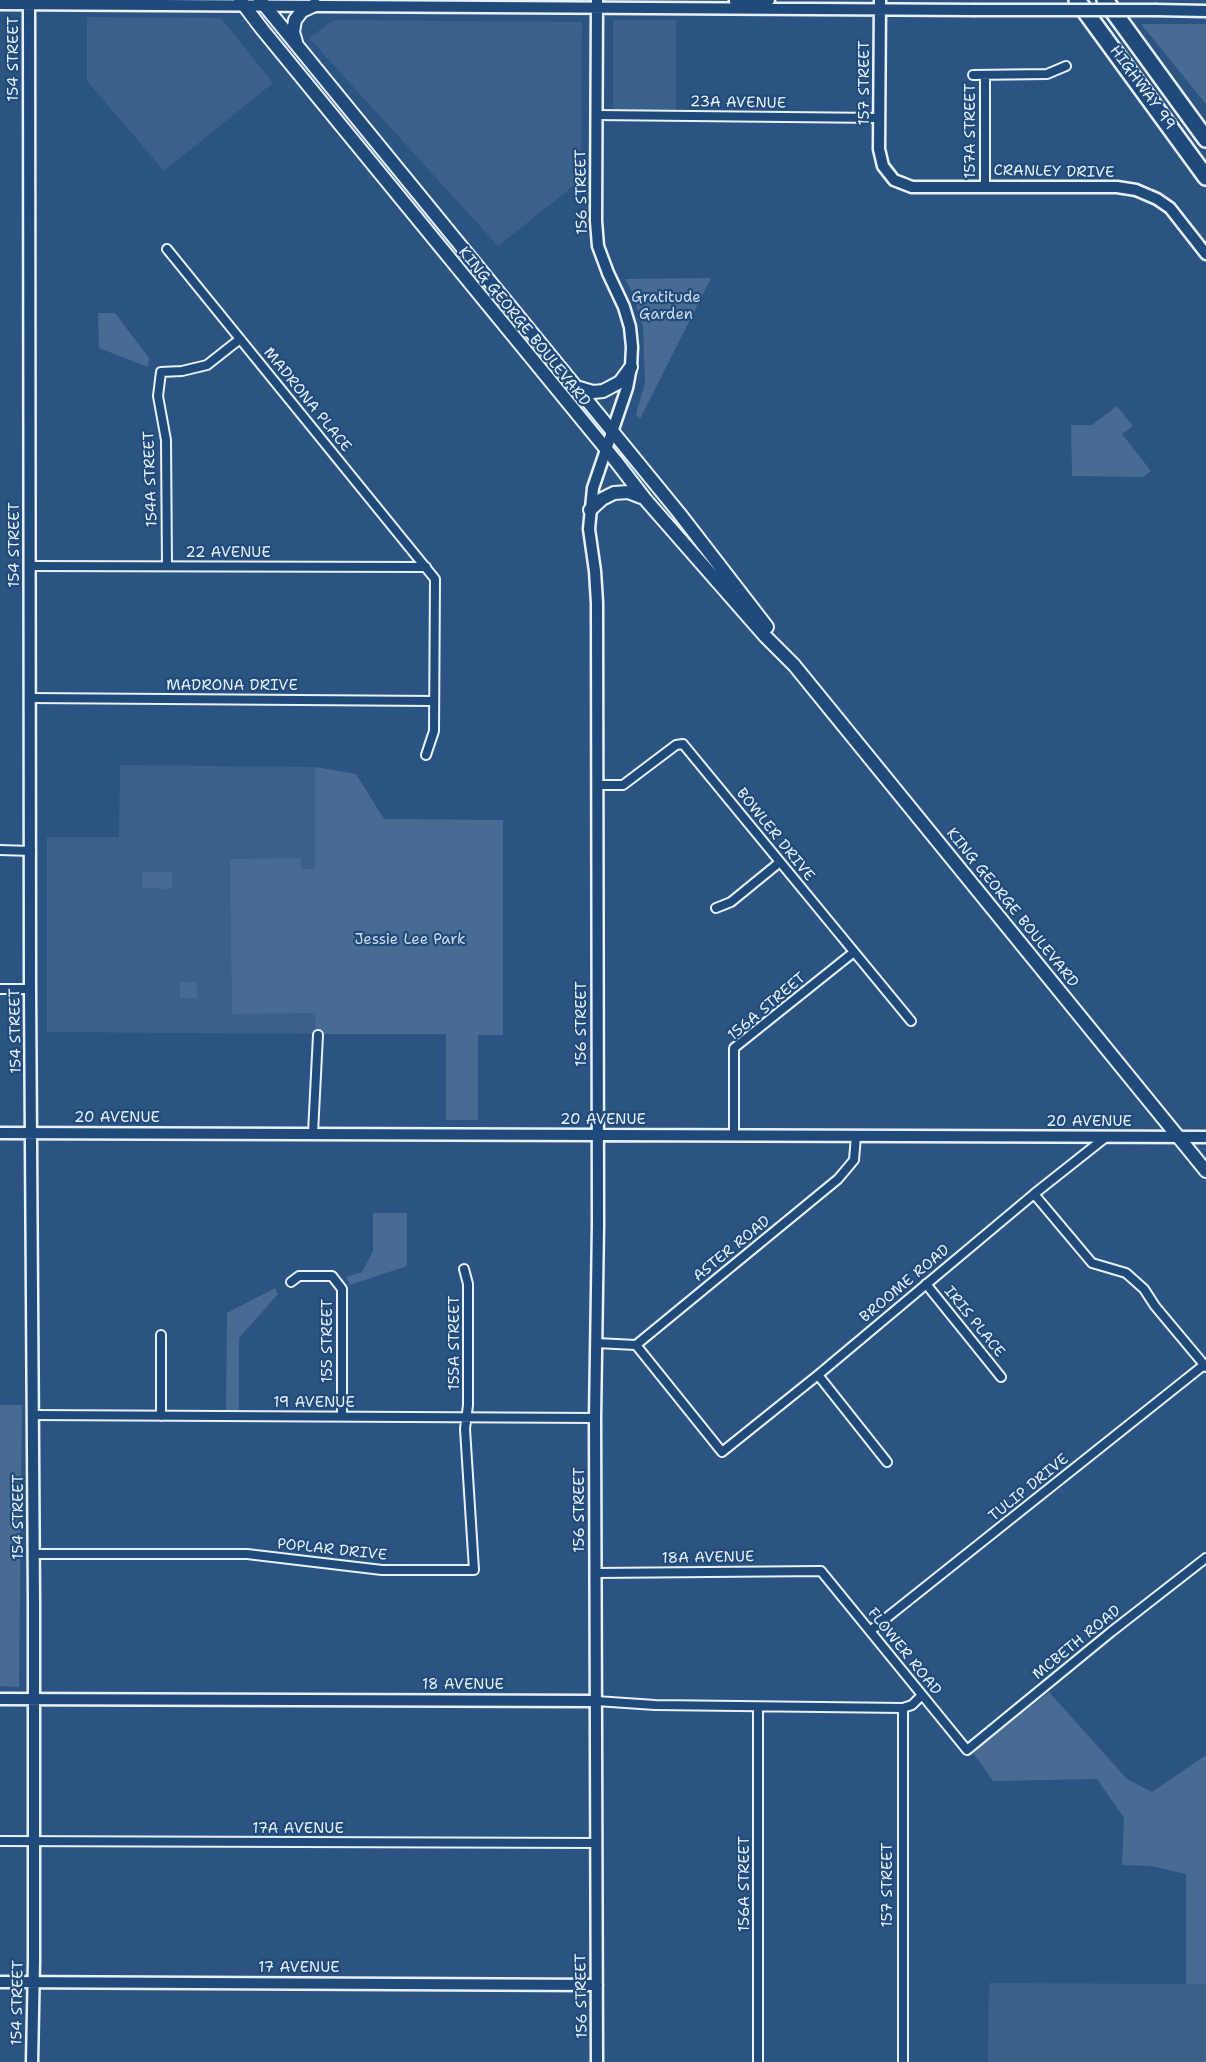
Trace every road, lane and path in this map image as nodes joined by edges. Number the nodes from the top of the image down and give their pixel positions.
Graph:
1 (769, 0) edge
2 (1077, 0) edge
3 (1105, 0) edge
4 (29, 2) edge
5 (242, 3) edge
6 (262, 3) edge
7 (0, 4) edge
8 (597, 4) edge
9 (880, 4) edge
10 (315, 5) junction
11 (706, 8) junction
12 (1206, 11) edge
13 (298, 46) junction
14 (1066, 66) dead end
15 (973, 75) dead end
16 (985, 75) junction
17 (597, 115) junction
18 (880, 118) junction
19 (1206, 139) edge
20 (368, 160) junction
21 (883, 166) joint
22 (1206, 177) edge
23 (985, 186) junction
24 (430, 208) junction
25 (167, 249) dead end
26 (1206, 254) edge
27 (449, 259) junction
28 (501, 295) junction
29 (240, 339) junction
30 (632, 367) junction
31 (576, 387) junction
32 (613, 432) junction
33 (606, 449) junction
34 (645, 499) junction
35 (590, 510) junction
36 (30, 566) junction
37 (166, 566) junction
38 (426, 567) junction
39 (794, 665) junction
40 (30, 698) junction
41 (434, 700) junction
42 (426, 755) dead end
43 (597, 785) junction
44 (0, 850) edge
45 (31, 851) junction
46 (780, 862) junction
47 (716, 908) dead end
48 (854, 952) junction
49 (0, 989) edge
50 (30, 989) junction
51 (911, 1021) dead end
52 (318, 1035) dead end
53 (0, 1133) edge
54 (33, 1133) junction
55 (313, 1133) junction
56 (597, 1135) junction
57 (734, 1136) junction
58 (856, 1136) junction
59 (1106, 1137) junction
60 (1178, 1137) junction
61 (1206, 1137) edge
62 (1206, 1171) edge
63 (1034, 1194) junction
64 (464, 1269) dead end
65 (291, 1282) dead end
66 (926, 1284) junction
67 (161, 1335) dead end
68 (596, 1343) junction
69 (636, 1345) junction
70 (1205, 1366) edge
71 (818, 1375) junction
72 (1001, 1377) dead end
73 (34, 1416) junction
74 (161, 1416) junction
75 (342, 1416) junction
76 (467, 1418) junction
77 (595, 1418) junction
78 (887, 1462) dead end
79 (34, 1554) junction
80 (1206, 1557) edge
81 (821, 1571) joint
82 (596, 1573) junction
83 (870, 1631) junction
84 (922, 1695) junction
85 (0, 1699) edge
86 (34, 1699) junction
87 (596, 1701) junction
88 (758, 1707) junction
89 (903, 1708) junction
90 (967, 1750) joint
91 (0, 1841) edge
92 (34, 1842) junction
93 (596, 1843) junction
94 (0, 1982) edge
95 (33, 1983) junction
96 (597, 1985) junction
97 (32, 2062) edge
98 (597, 2062) edge
99 (758, 2062) edge
100 (903, 2062) edge

1 - 11 street
2 - 22 highway, HIGHWAY 99
3 - 19 highway, HIGHWAY 99
4 - 5 street
4 - 7 street
4 - 36 street, 154 STREET
5 - 6 street
5 - 20 main road, KING GEORGE BOULEVARD
6 - 10 street
6 - 13 main road, KING GEORGE BOULEVARD
8 - 10 street
8 - 11 street
8 - 17 street, 156 STREET
9 - 11 street
9 - 12 street, bridge
9 - 18 street, 157 STREET
10 - 13 main road
13 - 24 main road, KING GEORGE BOULEVARD
14 - 16 street
15 - 16 street
16 - 23 street, 157A STREET
17 - 18 street, 23A AVENUE
17 - 30 street, 156 STREET
18 - 21 street, 157 STREET
20 - 24 main road
20 - 27 main road, KING GEORGE BOULEVARD
21 - 23 street, CRANLEY DRIVE
23 - 26 street, CRANLEY DRIVE
24 - 28 main road, KING GEORGE BOULEVARD
25 - 29 street, MADRONA PLACE
27 - 28 main road
27 - 33 main road, KING GEORGE BOULEVARD
28 - 31 main road, KING GEORGE BOULEVARD
29 - 37 street, 154A STREET
29 - 38 street, MADRONA PLACE
30 - 31 main road
30 - 32 street, 156 STREET
31 - 32 main road, KING GEORGE BOULEVARD
32 - 33 street, 156 STREET
32 - 39 main road, KING GEORGE BOULEVARD
33 - 34 main road, KING GEORGE BOULEVARD
33 - 35 street, 156 STREET
34 - 35 main road
34 - 39 main road, KING GEORGE BOULEVARD
35 - 43 street, 156 STREET
36 - 37 street, 22 AVENUE
36 - 40 street, 154 STREET
37 - 38 street, 22 AVENUE
38 - 41 street
39 - 60 main road, KING GEORGE BOULEVARD
40 - 41 street, MADRONA DRIVE
40 - 45 street, 154 STREET
41 - 42 street
43 - 46 street, BOWLER DRIVE
43 - 56 street, 156 STREET
44 - 45 street
45 - 50 street, 154 STREET
46 - 47 street
46 - 48 street, BOWLER DRIVE
48 - 51 street, BOWLER DRIVE
48 - 57 street, 156A STREET
49 - 50 street
50 - 54 street, 154 STREET
52 - 55 street
53 - 54 street, 20 AVENUE
54 - 55 street, 20 AVENUE
54 - 73 street, 154 STREET
55 - 56 street, 20 AVENUE
56 - 57 street, 20 AVENUE
56 - 68 street, 156 STREET
57 - 58 street, 20 AVENUE
58 - 59 street, 20 AVENUE
58 - 69 street, ASTER ROAD
59 - 60 street, 20 AVENUE
59 - 63 street, BROOME ROAD
60 - 61 street, 20 AVENUE
60 - 62 main road, KING GEORGE BOULEVARD
63 - 66 street, BROOME ROAD
63 - 70 street
64 - 76 street, 155A STREET
65 - 75 street, 155 STREET
66 - 71 street, BROOME ROAD
66 - 72 street, IRIS PLACE
67 - 74 street
68 - 69 street
68 - 77 street, 156 STREET
69 - 71 street, BROOME ROAD
70 - 83 street, TULIP DRIVE
71 - 78 street
73 - 74 street, 19 AVENUE
73 - 79 street, 154 STREET
74 - 75 street, 19 AVENUE
75 - 76 street, 19 AVENUE
76 - 77 street, 19 AVENUE
76 - 79 street, POPLAR DRIVE
77 - 82 street, 156 STREET
79 - 86 street, 154 STREET
80 - 90 street, MCBETH ROAD
81 - 82 street, 18A AVENUE
81 - 83 street, FLOWER ROAD
82 - 87 street, 156 STREET
83 - 84 street, FLOWER ROAD
84 - 89 street
84 - 90 street, FLOWER ROAD
85 - 86 street, 18 AVENUE
86 - 87 street, 18 AVENUE
86 - 92 street, 154 STREET
87 - 88 street, 18 AVENUE
87 - 93 street, 156 STREET
88 - 89 street, 18 AVENUE
88 - 99 street, 156A STREET
89 - 100 street, 157 STREET
91 - 92 street, 17A AVENUE
92 - 93 street, 17A AVENUE
92 - 95 street, 154 STREET
93 - 96 street, 156 STREET
94 - 95 street, 17 AVENUE
95 - 96 street, 17 AVENUE
95 - 97 street, 154 STREET
96 - 98 street, 156 STREET

